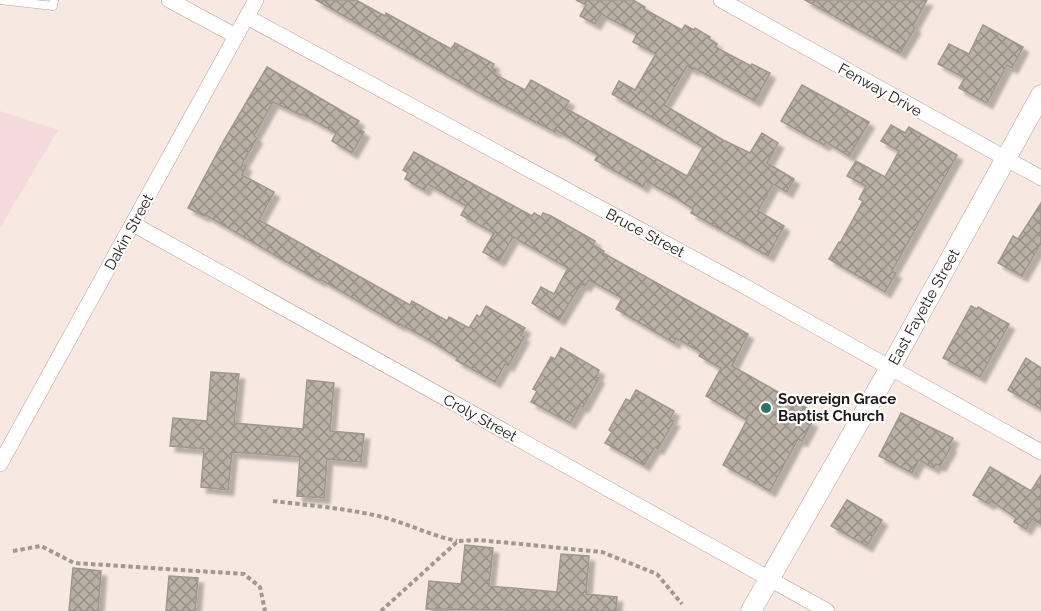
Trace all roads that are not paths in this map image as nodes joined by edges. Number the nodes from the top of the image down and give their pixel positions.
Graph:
1 (0, 0) edge
2 (54, 0) edge
3 (169, 0) edge
4 (256, 0) edge
5 (721, 0) edge
6 (247, 17) junction
7 (236, 36) junction
8 (1041, 95) edge
9 (1006, 158) junction
10 (1041, 178) edge
11 (133, 224) junction
12 (890, 368) junction
13 (1041, 452) edge
14 (0, 464) edge
15 (770, 579) junction
16 (751, 611) edge
17 (827, 611) edge

1 - 2 lane
3 - 7 street
4 - 6 street, Dakin Street
5 - 9 street, Fenway Drive
6 - 7 street, Dakin Street
6 - 12 street, Bruce Street
7 - 11 street, Dakin Street
8 - 9 street, East Fayette Street
9 - 10 street, Fenway Drive
9 - 12 street, East Fayette Street
11 - 14 street, Dakin Street
11 - 15 street, Croly Street
12 - 13 street, Bruce Street
12 - 15 street, East Fayette Street
15 - 16 street, East Fayette Street
15 - 17 street, Croly Street

